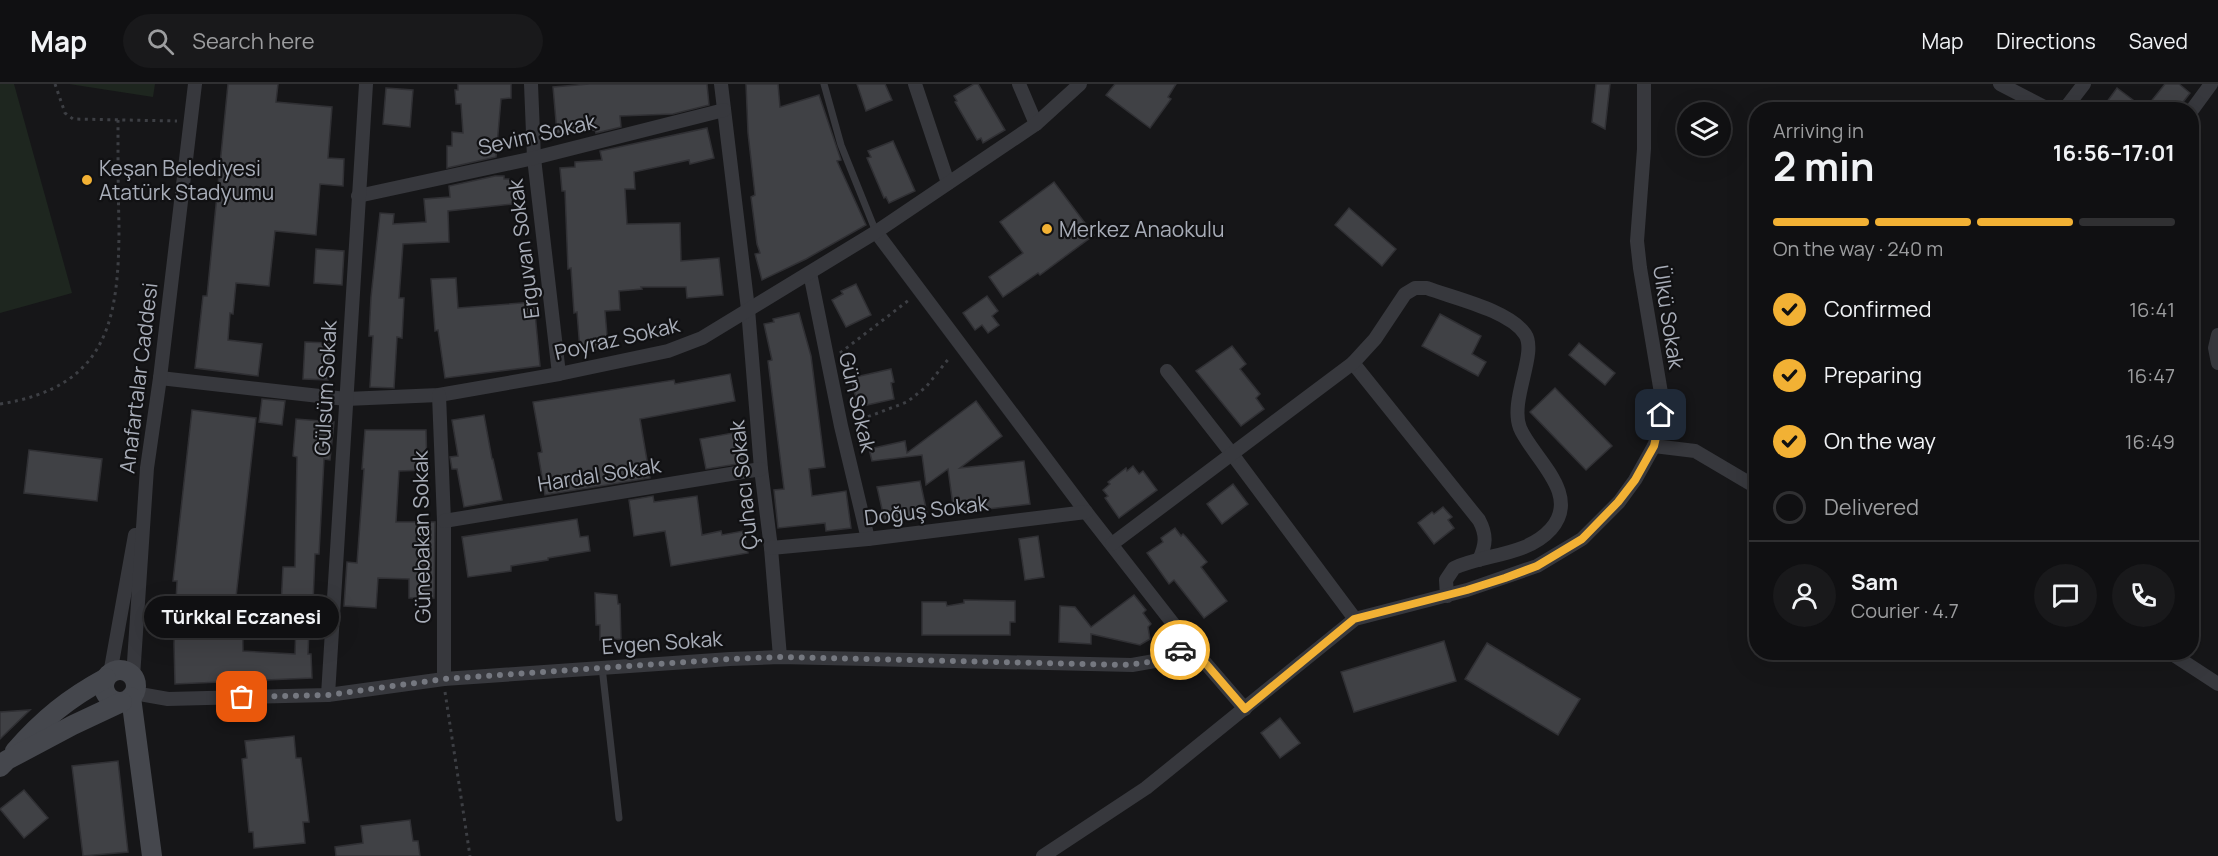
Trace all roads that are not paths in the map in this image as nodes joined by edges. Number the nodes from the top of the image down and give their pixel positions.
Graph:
1 (195, 84) edge
2 (366, 84) edge
3 (531, 84) edge
4 (722, 84) edge
5 (824, 84) edge
6 (915, 84) edge
7 (1019, 84) edge
8 (1080, 84) edge
9 (1644, 84) edge
10 (2000, 84) edge
11 (2084, 84) edge
12 (2211, 84) edge
13 (2035, 102) edge
14 (2070, 102) edge
15 (2198, 102) edge
16 (724, 110) junction
17 (1036, 124) junction
18 (534, 158) junction
19 (948, 183) junction
20 (358, 196) junction
21 (876, 232) junction
22 (810, 273) junction
23 (748, 309) junction
24 (2218, 335) edge
25 (1353, 363) junction
26 (2218, 363) edge
27 (1167, 371) dead end
28 (559, 374) junction
29 (160, 378) junction
30 (439, 395) junction
31 (346, 399) junction
32 (1654, 446) junction
33 (1232, 454) junction
34 (147, 468) junction
35 (761, 469) junction
36 (1749, 483) edge
37 (1086, 512) junction
38 (444, 521) junction
39 (868, 539) junction
40 (1112, 544) junction
41 (771, 548) junction
42 (1479, 560) junction
43 (1447, 596) junction
44 (1354, 619) junction
45 (1189, 644) junction
46 (780, 657) junction
47 (2181, 660) edge
48 (602, 667) junction
49 (108, 676) junction
50 (444, 679) junction
51 (2218, 684) edge
52 (130, 692) junction
53 (328, 695) junction
54 (1245, 709) junction
55 (2, 762) edge
56 (619, 818) dead end
57 (152, 856) edge
58 (1043, 856) edge

1 - 29 street, Anafartalar Caddesi
2 - 20 street, Gülsüm Sokak
3 - 18 street, Erguvan Sokak
4 - 16 street, Çuhacı Sokak
5 - 21 lane
6 - 19 street
7 - 17 street
8 - 17 street, Poyraz Sokak
9 - 32 street, Ülkü Sokak
10 - 13 street
11 - 14 street
12 - 15 street
16 - 18 street, Sevim Sokak
16 - 23 street, Çuhacı Sokak
17 - 19 street, Poyraz Sokak
18 - 20 street, Sevim Sokak
18 - 28 street, Erguvan Sokak
19 - 21 street, Poyraz Sokak
20 - 31 street, Gülsüm Sokak
21 - 22 street, Poyraz Sokak
21 - 37 street
22 - 23 street, Poyraz Sokak
22 - 39 street, Gün Sokak
23 - 28 street, Poyraz Sokak
23 - 35 street, Çuhacı Sokak
24 - 26 street
25 - 33 street
25 - 42 street
25 - 42 street
27 - 33 street
28 - 30 street, Poyraz Sokak
29 - 31 street, Poyraz Sokak
29 - 34 street, Anafartalar Caddesi
30 - 31 street, Poyraz Sokak
30 - 38 street, Günebakan Sokak
31 - 53 street, Gülsüm Sokak
32 - 36 street
32 - 43 street, Ülkü Sokak
33 - 40 street
33 - 44 street
34 - 49 street
34 - 52 street, Anafartalar Caddesi
35 - 38 street, Hardal Sokak
35 - 41 street, Çuhacı Sokak
37 - 39 street, Doğuş Sokak
37 - 40 street
38 - 50 street, Günebakan Sokak
39 - 41 street, Doğuş Sokak
40 - 45 street
41 - 46 street, Çuhacı Sokak
42 - 43 street
43 - 44 street, Ülkü Sokak
44 - 54 street
45 - 46 street, Evgen Sokak
45 - 54 street
46 - 48 street, Evgen Sokak
47 - 51 street
48 - 50 street, Evgen Sokak
48 - 56 lane
49 - 52 main road
49 - 52 main road
49 - 55 main road
50 - 53 street, Evgen Sokak
52 - 53 street, Evgen Sokak
52 - 55 main road
52 - 57 main road
54 - 58 street

